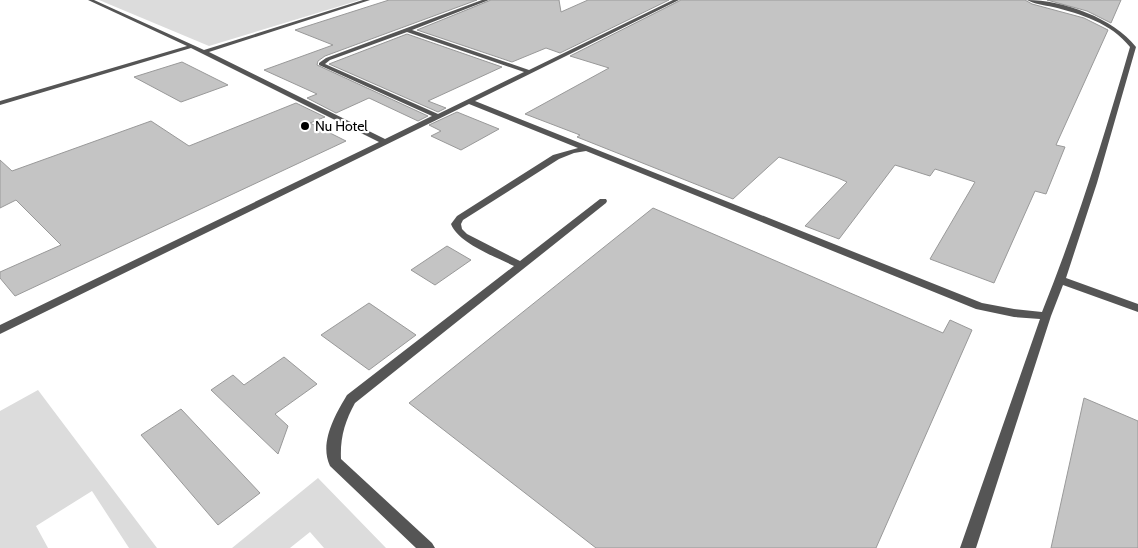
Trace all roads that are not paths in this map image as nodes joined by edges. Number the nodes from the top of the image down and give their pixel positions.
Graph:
1 (90, 0) edge
2 (368, 0) edge
3 (487, 0) edge
4 (677, 0) edge
5 (1029, 0) edge
6 (408, 30) junction
7 (192, 46) junction
8 (203, 52) junction
9 (530, 72) junction
10 (468, 101) junction
11 (0, 102) edge
12 (437, 116) junction
13 (384, 142) junction
14 (587, 149) junction
15 (603, 201) dead end
16 (520, 265) junction
17 (1060, 280) junction
18 (1138, 308) edge
19 (1046, 316) junction
20 (0, 330) edge
21 (426, 548) edge
22 (968, 548) edge

1 - 7 lane
2 - 8 lane
3 - 6 lane
4 - 9 lane
5 - 17 lane
6 - 9 lane
6 - 12 lane
7 - 8 lane
7 - 11 lane
8 - 13 lane
9 - 10 lane
10 - 12 lane
10 - 14 lane
12 - 13 lane
13 - 20 lane
14 - 16 lane
14 - 19 lane
15 - 16 lane
16 - 21 lane
17 - 18 lane
17 - 19 lane
19 - 22 lane

